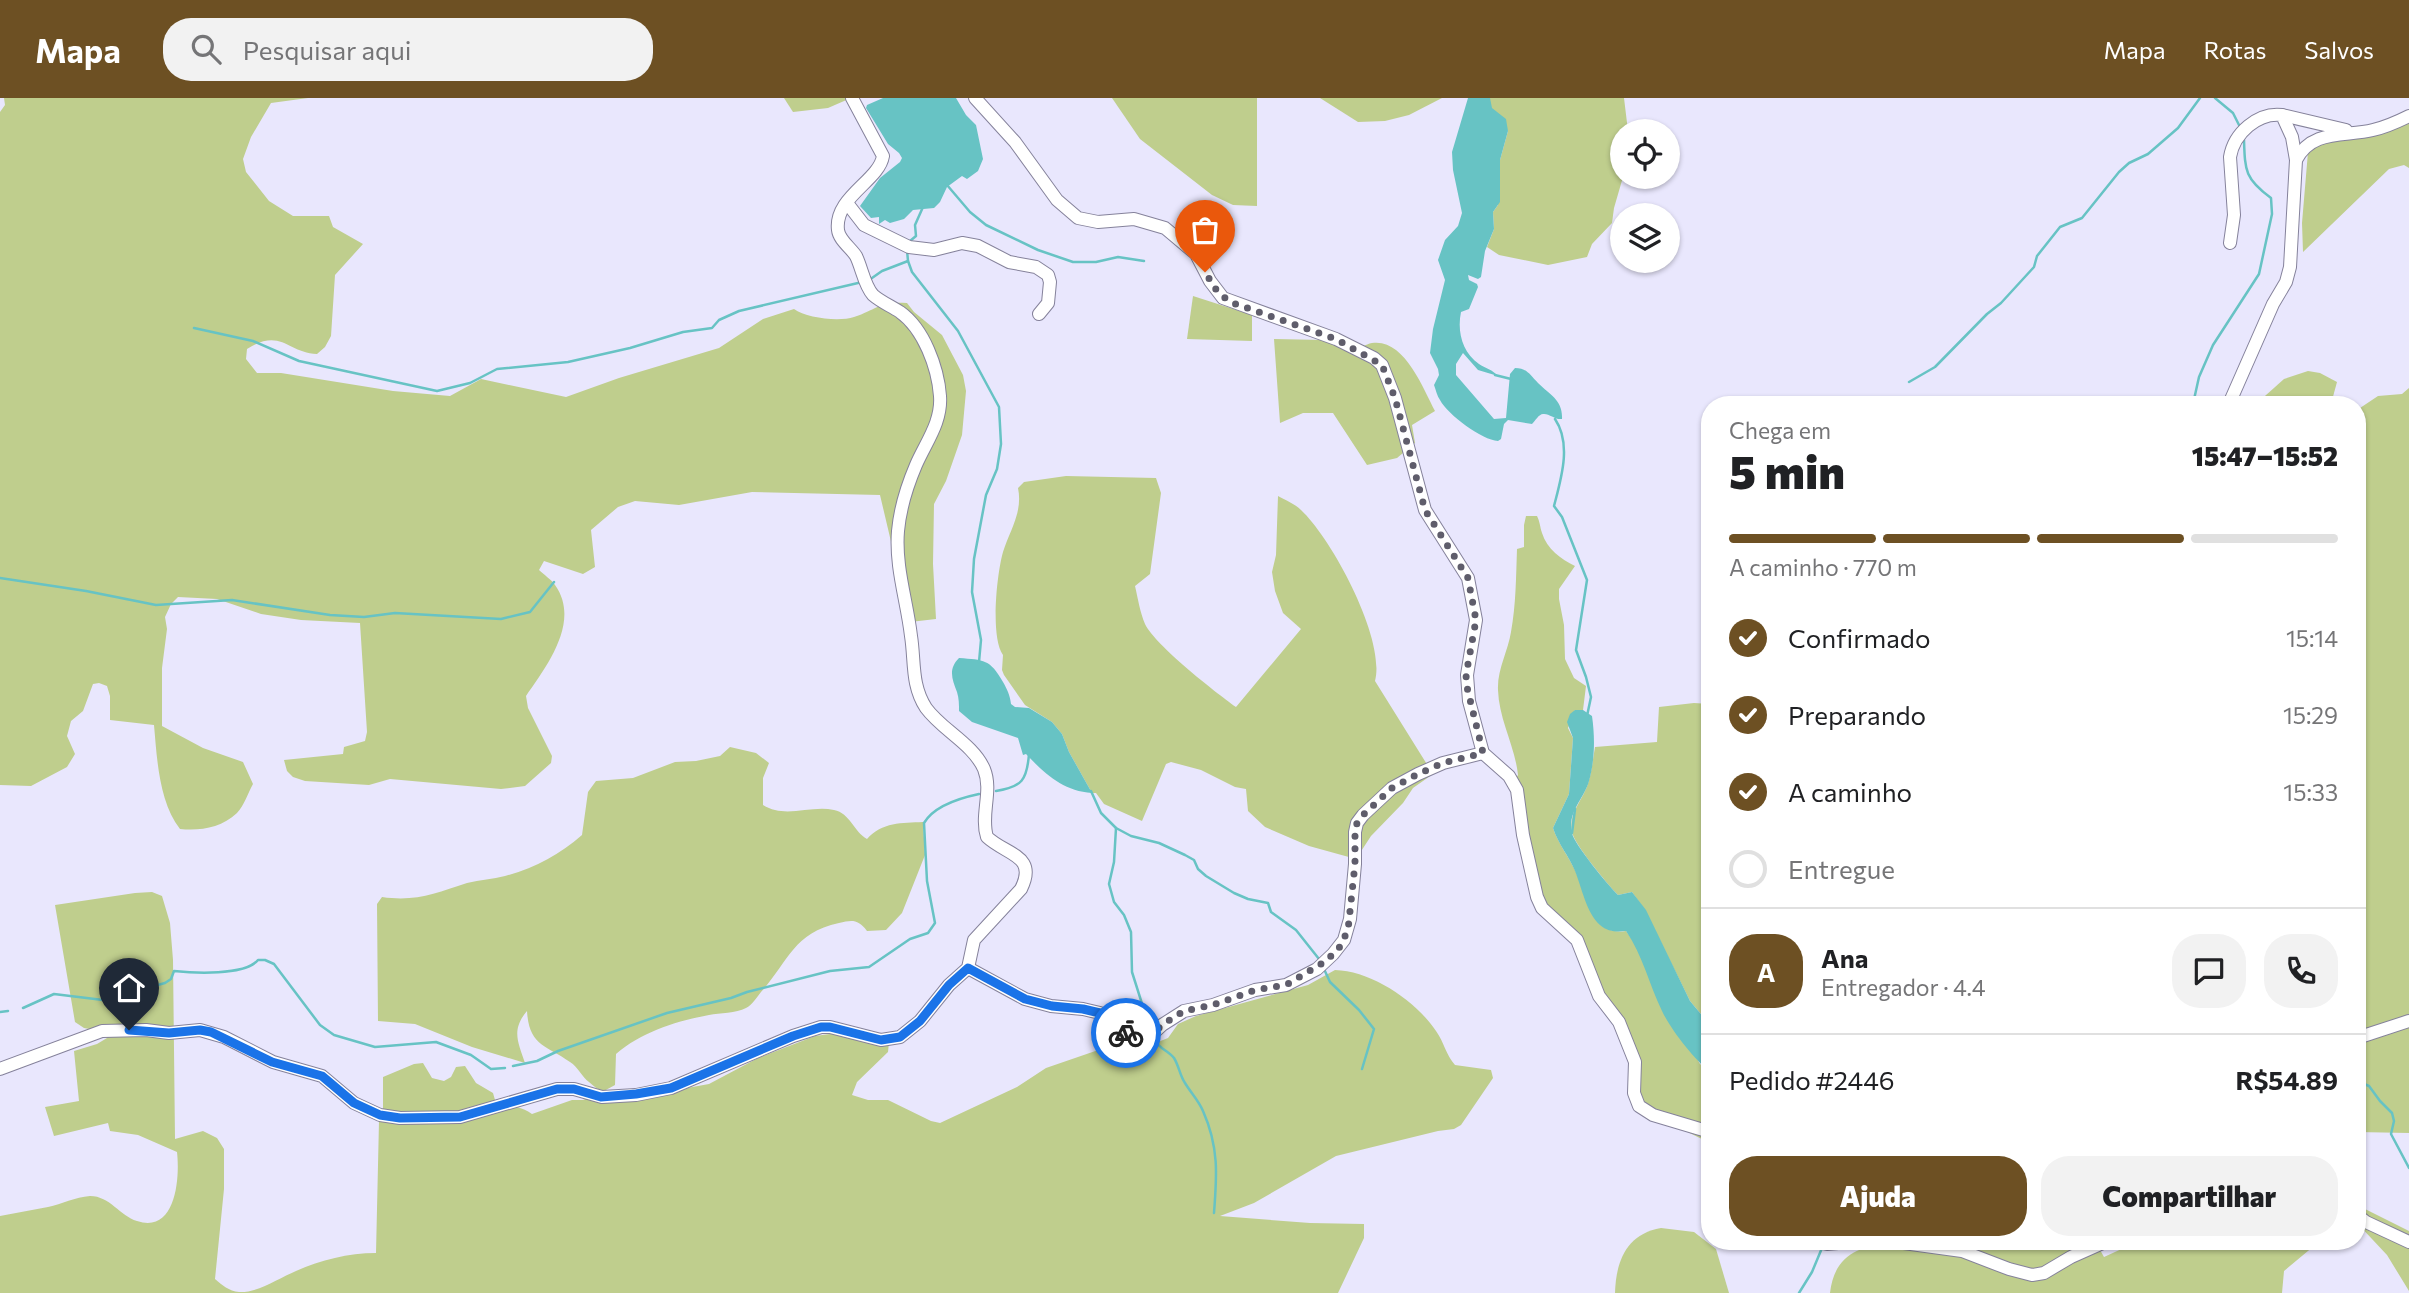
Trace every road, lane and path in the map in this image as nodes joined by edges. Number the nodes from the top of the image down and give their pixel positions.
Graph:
1 (852, 98) edge
2 (975, 98) edge
3 (2282, 115) junction
4 (2409, 116) edge
5 (2354, 133) junction
6 (2296, 160) junction
7 (847, 203) junction
8 (2230, 243) dead end
9 (1039, 314) dead end
10 (2233, 396) edge
11 (1483, 753) junction
12 (968, 968) junction
13 (2409, 1021) edge
14 (2366, 1035) edge
15 (0, 1069) edge
16 (1701, 1129) edge
17 (2366, 1222) edge
18 (2409, 1242) edge
19 (1955, 1250) edge
20 (2085, 1250) edge

1 - 7 street
2 - 11 street
3 - 5 street
3 - 6 street
3 - 8 street
4 - 5 street
5 - 6 street
6 - 10 street
7 - 9 street
7 - 12 street
11 - 12 street
11 - 16 street
12 - 15 street
13 - 14 street
17 - 18 street
19 - 20 street

